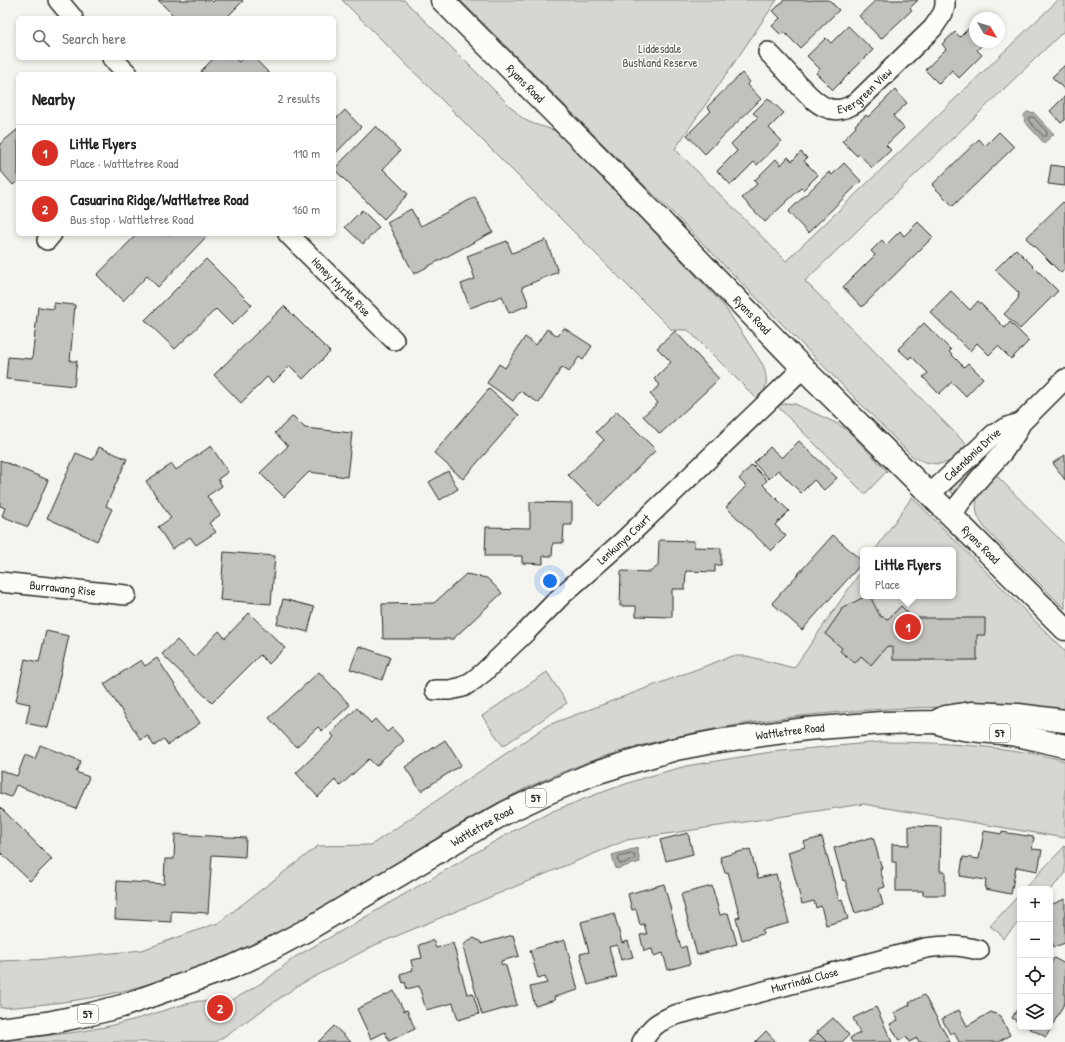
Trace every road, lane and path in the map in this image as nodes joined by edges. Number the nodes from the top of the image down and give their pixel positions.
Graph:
1 (58, 0) edge
2 (442, 0) edge
3 (945, 0) edge
4 (71, 16) edge
5 (768, 52) dead end
6 (114, 60) edge
7 (126, 72) edge
8 (290, 236) edge
9 (394, 340) dead end
10 (803, 368) junction
11 (1065, 379) edge
12 (1021, 423) junction
13 (930, 494) junction
14 (951, 516) junction
15 (0, 582) edge
16 (126, 595) dead end
17 (1065, 629) edge
18 (435, 690) dead end
19 (1065, 720) edge
20 (935, 722) junction
21 (1065, 746) edge
22 (979, 950) dead end
23 (174, 988) junction
24 (0, 1013) edge
25 (0, 1029) edge
26 (642, 1042) edge

1 - 4 street
2 - 10 main road, Ryans Road
3 - 5 street, Evergreen View
6 - 7 street
8 - 9 street, Honey Myrtle Rise
10 - 13 main road, Ryans Road
10 - 18 street, Lenkunya Court
11 - 12 street, Calendonia Drive
12 - 13 street, Calendonia Drive
12 - 14 street, Calendonia Drive
13 - 14 main road, Ryans Road
14 - 17 main road, Ryans Road
15 - 16 street, Burrawang Rise
19 - 20 main road, Wattletree Road / 57
20 - 21 main road, Wattletree Road / 57
20 - 23 main road, Wattletree Road / 57
22 - 26 street, Murrindal Close
23 - 24 main road, Wattletree Road / 57
23 - 25 main road, Wattletree Road / 57

